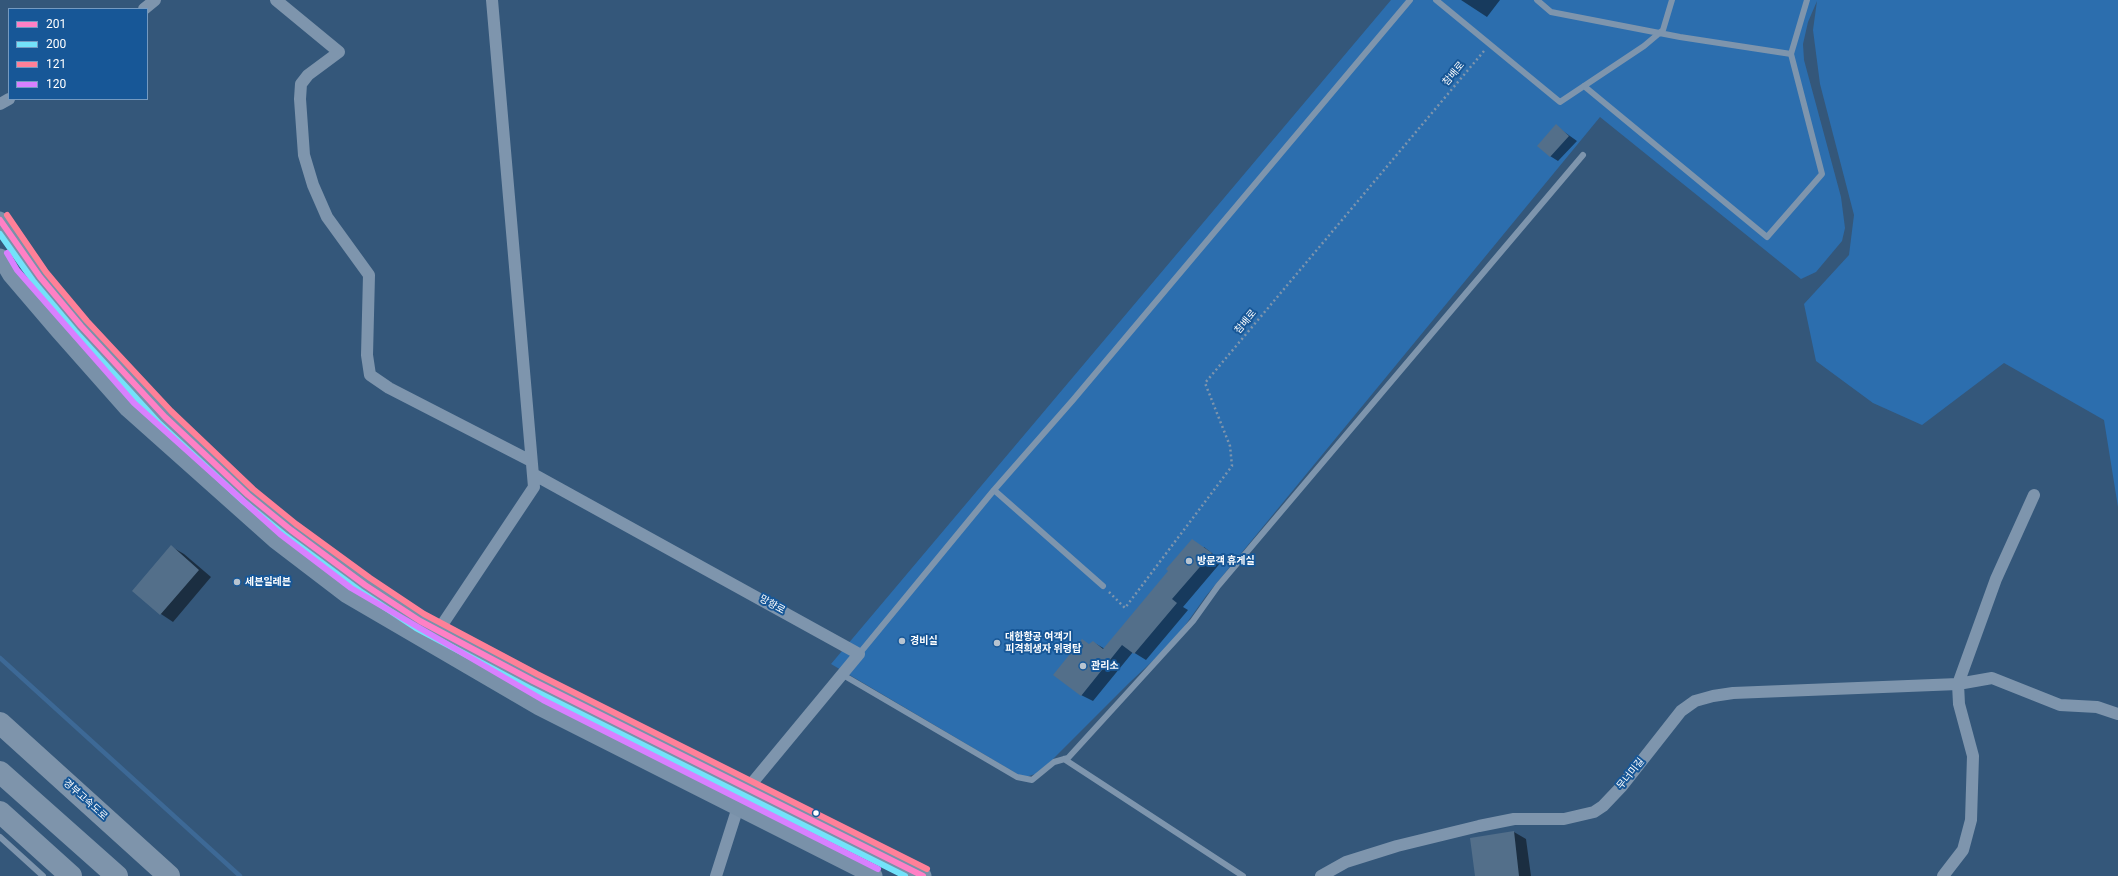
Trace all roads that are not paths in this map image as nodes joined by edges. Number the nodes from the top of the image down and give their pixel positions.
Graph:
1 (155, 0) edge
2 (276, 0) edge
3 (492, 0) edge
4 (1410, 0) edge
5 (1436, 0) edge
6 (1537, 0) edge
7 (1672, 0) edge
8 (1808, 0) edge
9 (145, 8) edge
10 (1660, 34) junction
11 (1791, 54) junction
12 (1584, 86) junction
13 (1583, 155) dead end
14 (0, 220) edge
15 (0, 257) edge
16 (531, 461) junction
17 (533, 474) junction
18 (994, 490) junction
19 (2034, 495) dead end
20 (1103, 586) road end
21 (434, 637) junction
22 (859, 654) junction
23 (843, 674) junction
24 (1958, 684) junction
25 (2118, 714) edge
26 (0, 723) edge
27 (1064, 759) junction
28 (0, 772) edge
29 (748, 788) junction
30 (738, 807) junction
31 (0, 812) edge
32 (0, 837) edge
33 (43, 876) edge
34 (71, 876) edge
35 (117, 876) edge
36 (170, 876) edge
37 (716, 876) edge
38 (874, 876) edge
39 (923, 876) edge
40 (1243, 876) edge
41 (1321, 876) edge
42 (1943, 876) edge

1 - 9 street
2 - 16 street
3 - 16 street
4 - 18 lane
5 - 12 lane
6 - 10 lane
7 - 10 lane
8 - 11 lane
10 - 11 lane
10 - 12 lane
11 - 12 lane
13 - 27 lane
14 - 21 main road
15 - 21 main road
16 - 17 street
17 - 21 street
17 - 22 street, 망향로
18 - 20 lane
18 - 22 lane
19 - 24 street
21 - 29 main road
21 - 30 main road
22 - 23 street
23 - 27 lane
23 - 29 street
24 - 25 street, 무너미길
24 - 41 street, 무너미길
24 - 42 street
26 - 36 highway, 경부고속도로
27 - 40 lane
28 - 35 highway
29 - 30 street
29 - 39 main road
30 - 37 street
30 - 38 main road
31 - 34 highway
32 - 33 lane

